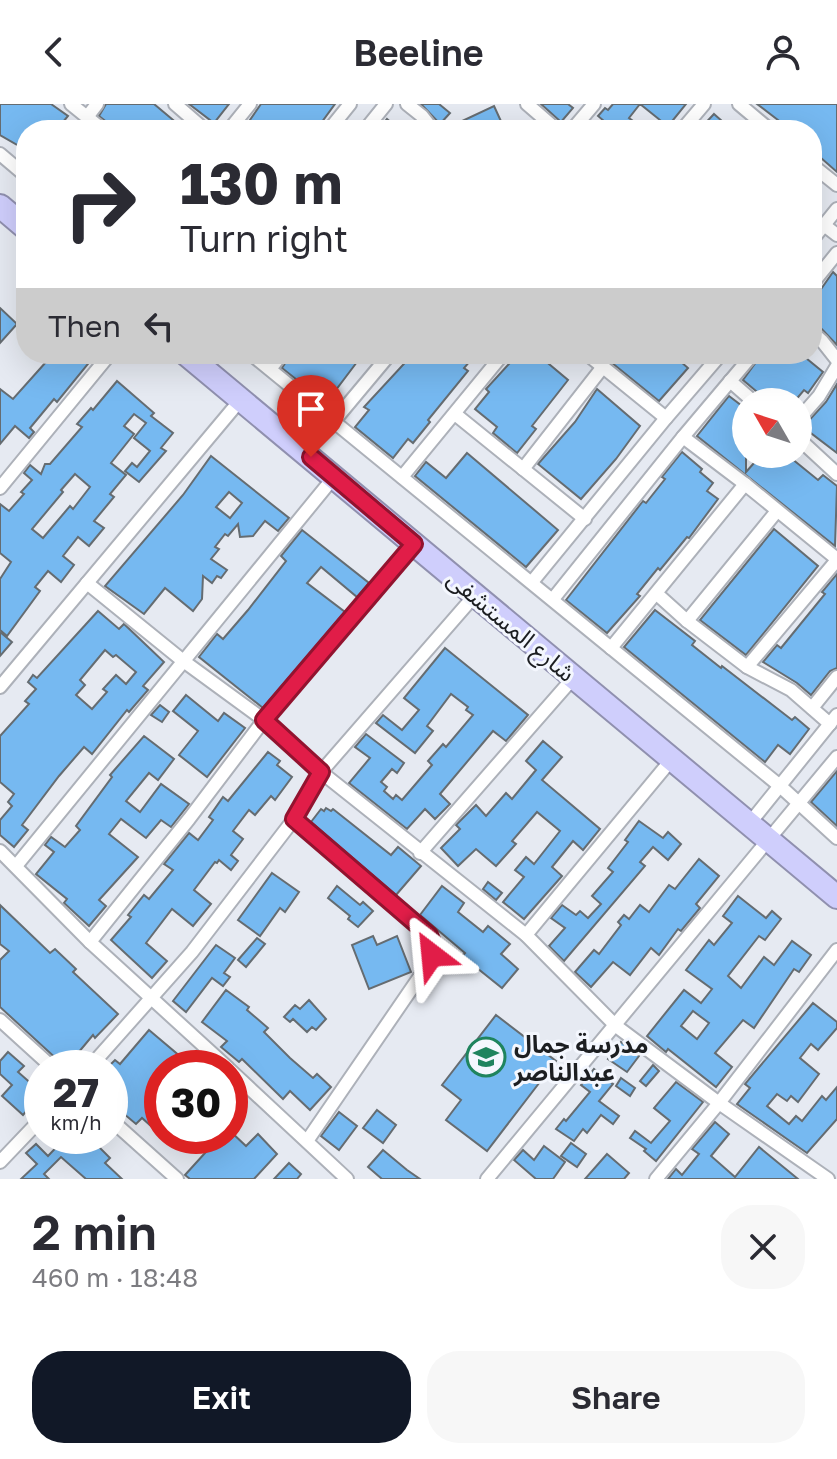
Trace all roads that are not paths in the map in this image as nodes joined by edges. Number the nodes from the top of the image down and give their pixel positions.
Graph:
1 (71, 104) edge
2 (97, 104) edge
3 (175, 104) edge
4 (250, 104) edge
5 (350, 104) edge
6 (386, 104) edge
7 (407, 104) edge
8 (527, 104) edge
9 (594, 104) edge
10 (739, 104) edge
11 (87, 117) junction
12 (91, 120) edge
13 (193, 120) edge
14 (237, 120) edge
15 (337, 120) edge
16 (373, 120) edge
17 (425, 120) edge
18 (545, 120) edge
19 (580, 120) edge
20 (758, 120) edge
21 (0, 154) edge
22 (16, 168) edge
23 (0, 206) edge
24 (837, 209) edge
25 (16, 220) edge
26 (824, 225) junction
27 (822, 228) edge
28 (837, 235) edge
29 (837, 253) edge
30 (822, 272) edge
31 (822, 341) edge
32 (837, 363) edge
33 (102, 364) edge
34 (199, 364) edge
35 (264, 364) edge
36 (274, 364) edge
37 (377, 364) edge
38 (495, 364) edge
39 (598, 364) edge
40 (710, 364) edge
41 (744, 364) edge
42 (602, 368) junction
43 (270, 369) junction
44 (730, 381) junction
45 (738, 388) edge
46 (242, 398) junction
47 (812, 404) edge
48 (455, 414) junction
49 (666, 418) junction
50 (334, 421) junction
51 (683, 437) junction
52 (812, 451) edge
53 (636, 454) junction
54 (523, 469) junction
55 (657, 470) junction
56 (837, 474) edge
57 (334, 477) junction
58 (402, 477) junction
59 (745, 484) junction
60 (0, 488) edge
61 (777, 511) junction
62 (585, 519) junction
63 (414, 544) junction
64 (837, 559) edge
65 (532, 582) junction
66 (87, 583) junction
67 (657, 594) junction
68 (475, 595) junction
69 (553, 599) junction
70 (687, 621) junction
71 (611, 648) junction
72 (182, 660) junction
73 (747, 667) junction
74 (574, 677) junction
75 (837, 677) edge
76 (0, 687) edge
77 (812, 708) junction
78 (264, 720) junction
79 (834, 720) edge
80 (837, 757) edge
81 (672, 759) junction
82 (321, 772) junction
83 (780, 786) junction
84 (798, 802) junction
85 (294, 819) junction
86 (749, 824) junction
87 (837, 838) edge
88 (768, 840) junction
89 (0, 851) edge
90 (420, 853) junction
91 (16, 866) junction
92 (837, 897) edge
93 (526, 935) junction
94 (90, 942) junction
95 (837, 950) edge
96 (154, 998) junction
97 (0, 1020) edge
98 (616, 1026) junction
99 (33, 1050) edge
100 (106, 1050) edge
101 (209, 1050) edge
102 (248, 1087) edge
103 (719, 1103) junction
104 (128, 1135) edge
105 (24, 1137) edge
106 (307, 1141) junction
107 (0, 1162) edge
108 (177, 1179) edge
109 (347, 1179) edge
110 (487, 1179) edge
111 (656, 1179) edge
112 (828, 1179) edge

1 - 11 street
2 - 11 street
3 - 13 street
4 - 14 street
5 - 15 street
6 - 16 street
7 - 17 street
8 - 18 street
9 - 19 street
10 - 20 street
11 - 12 street
21 - 22 street
23 - 25 highway
24 - 26 street
26 - 27 street
26 - 28 street
29 - 30 street
31 - 32 street
32 - 47 street
33 - 60 street
34 - 46 highway, شارع المستشفى
35 - 43 street
36 - 43 street
37 - 50 street
38 - 48 street
39 - 42 street
40 - 49 street
41 - 44 street
42 - 49 street
42 - 54 street
43 - 50 street
44 - 45 street
44 - 51 street
46 - 57 highway, شارع المستشفى
46 - 66 street
48 - 54 street
48 - 58 street
49 - 53 street
50 - 58 street
51 - 55 street
51 - 59 street
52 - 56 street
53 - 55 street
53 - 62 street
54 - 62 street
55 - 69 street
57 - 63 highway, شارع المستشفى
57 - 72 street
58 - 65 street
59 - 61 street
59 - 67 street
61 - 64 street
61 - 70 street
62 - 65 street
63 - 68 highway, شارع المستشفى
63 - 78 street
64 - 73 street
65 - 69 street
66 - 72 street
66 - 76 street
67 - 70 street
67 - 71 street
68 - 74 highway, شارع المستشفى
68 - 82 street
69 - 71 street
70 - 73 street
71 - 83 street
72 - 78 street
72 - 91 street
73 - 77 street
74 - 81 highway, شارع المستشفى
74 - 90 street
75 - 77 street
77 - 79 street
78 - 82 street
78 - 94 street
79 - 83 street
80 - 84 street
81 - 86 highway, شارع المستشفى
81 - 93 street
82 - 85 street
82 - 90 street
83 - 84 street
83 - 86 street
84 - 87 street
84 - 88 street
85 - 96 street
85 - 106 street
86 - 88 highway, شارع المستشفى
88 - 92 highway, شارع المستشفى
88 - 98 street
89 - 91 street
90 - 93 street
91 - 94 street
93 - 98 street
94 - 96 street
95 - 103 street
96 - 100 street
96 - 101 street
97 - 99 street
98 - 103 street
98 - 110 street
102 - 106 street
103 - 111 street
103 - 112 street
104 - 108 street
105 - 107 street
106 - 109 street

